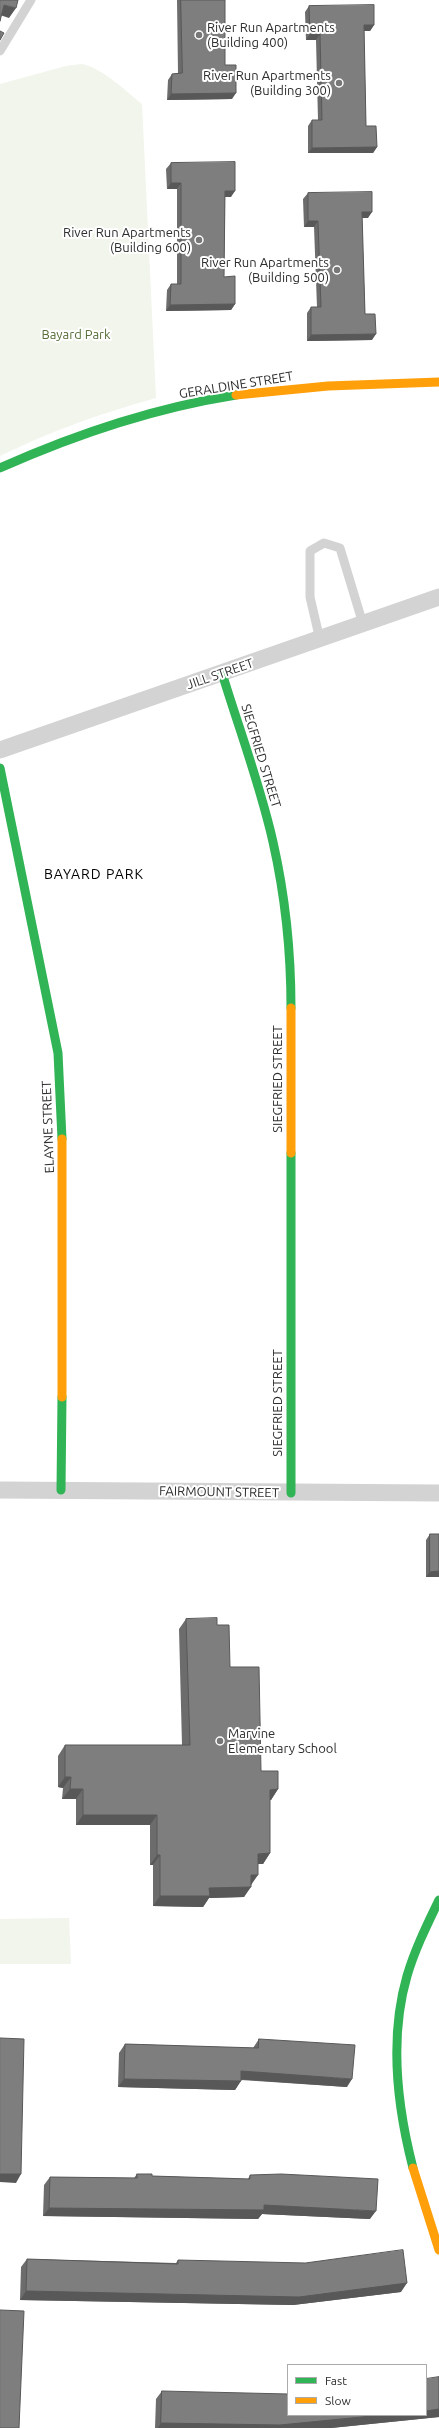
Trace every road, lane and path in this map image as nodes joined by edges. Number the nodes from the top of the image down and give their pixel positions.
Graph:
1 (32, 0) edge
2 (0, 51) edge
3 (439, 382) edge
4 (0, 468) edge
5 (439, 597) edge
6 (363, 624) junction
7 (320, 640) junction
8 (222, 672) junction
9 (0, 750) edge
10 (0, 768) edge
11 (0, 1490) edge
12 (61, 1490) junction
13 (439, 1492) edge
14 (291, 1493) junction
15 (439, 1900) edge
16 (439, 2250) edge

1 - 2 lane
3 - 4 street, GERALDINE STREET
5 - 6 street, JILL STREET
6 - 7 street, JILL STREET
6 - 7 lane
7 - 8 street, JILL STREET
8 - 9 street, JILL STREET
8 - 14 street, SIEGFRIED STREET
10 - 12 street, ELAYNE STREET
11 - 12 street, FAIRMOUNT STREET
12 - 14 street, FAIRMOUNT STREET
13 - 14 street, FAIRMOUNT STREET
15 - 16 street

